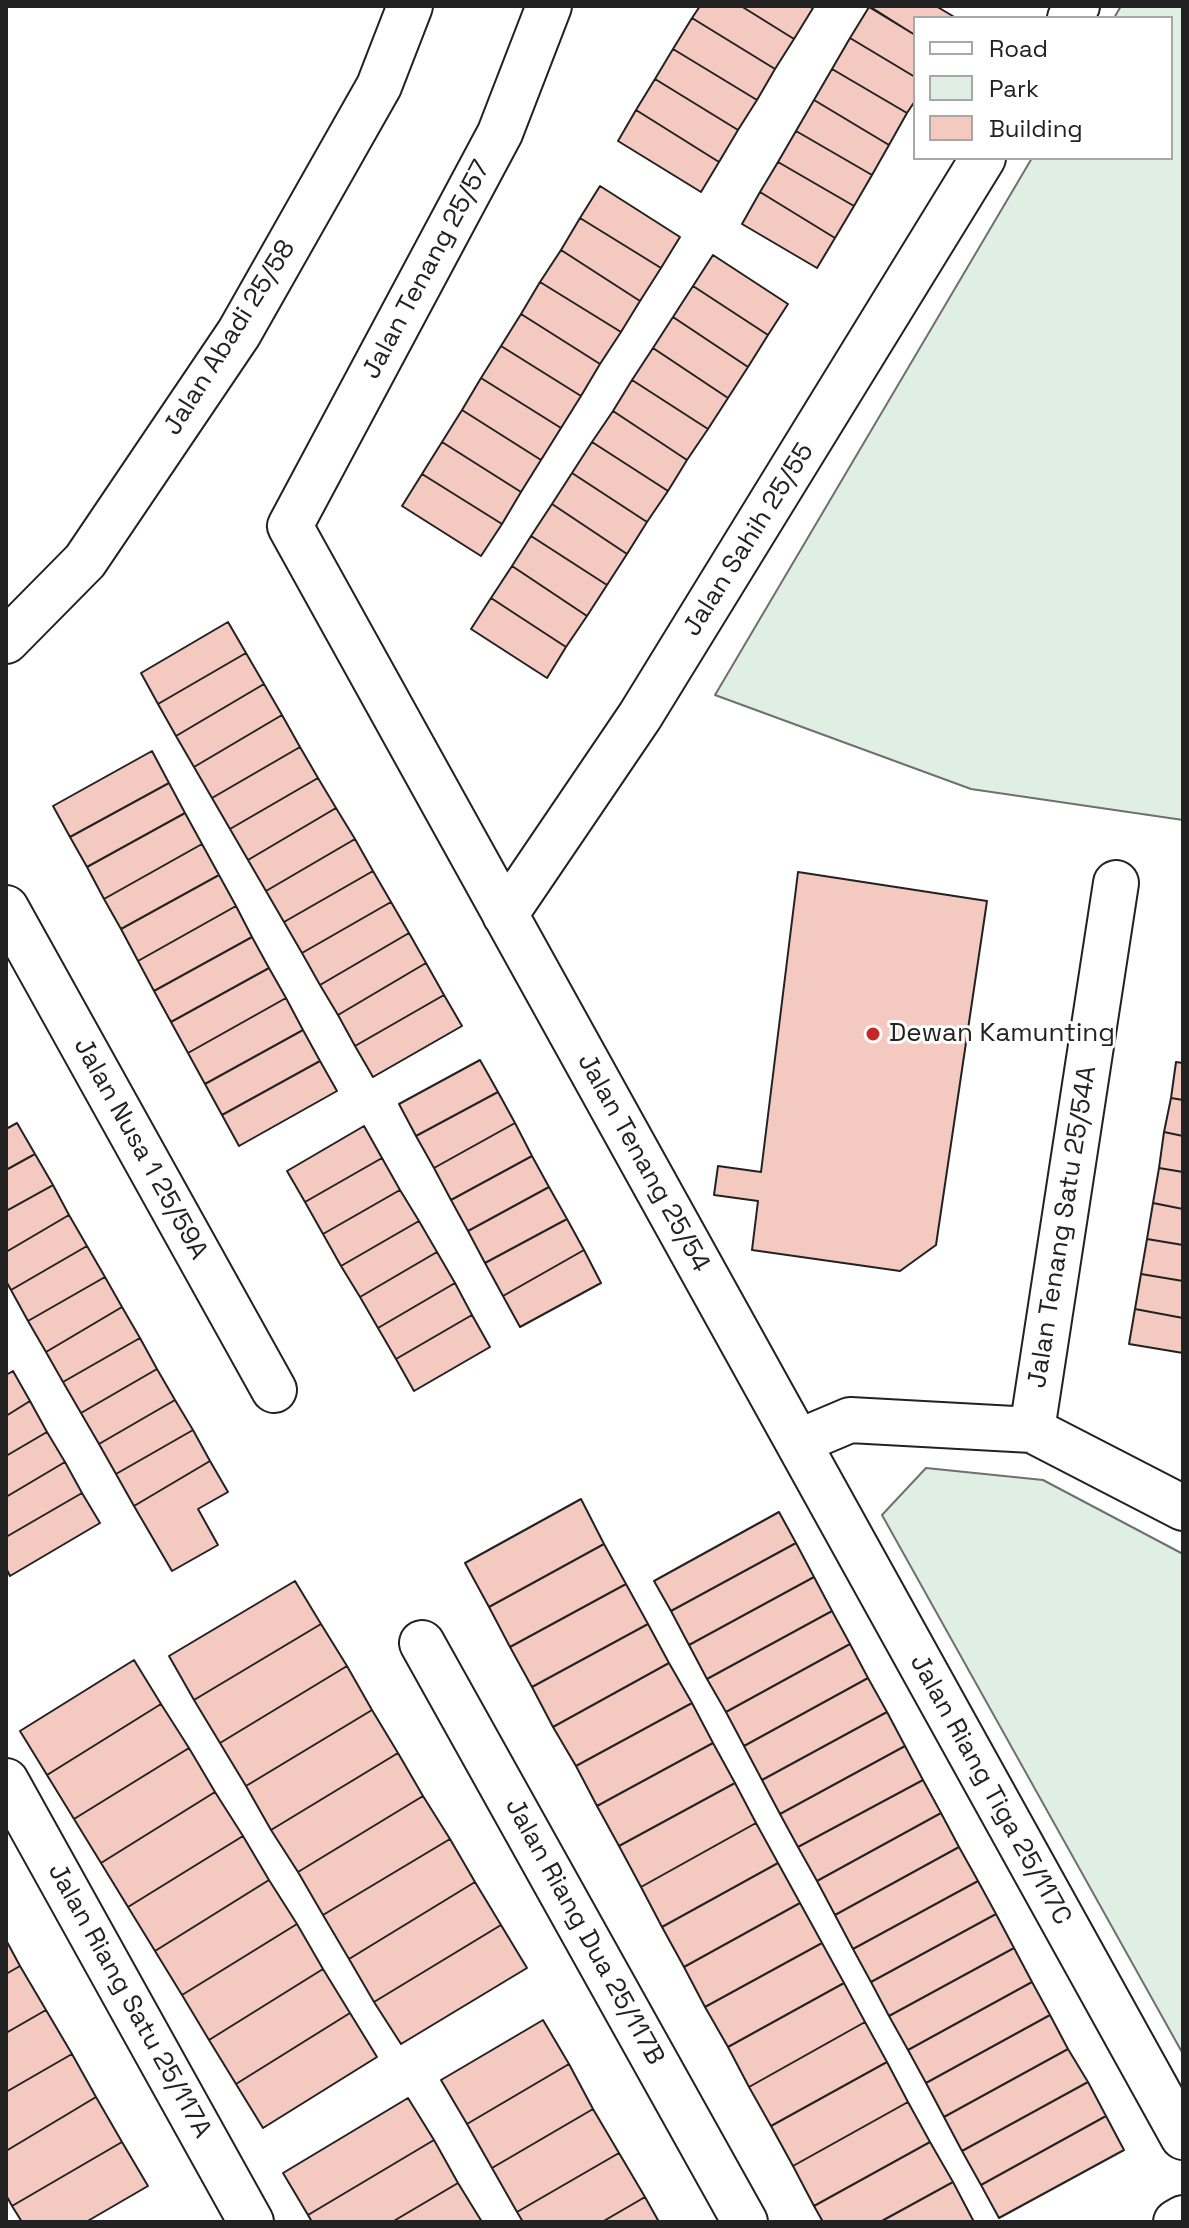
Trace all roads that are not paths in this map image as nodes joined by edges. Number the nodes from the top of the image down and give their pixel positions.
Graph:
1 (410, 6) edge
2 (549, 6) edge
3 (982, 160) edge
4 (290, 526) joint
5 (6, 641) edge
6 (1116, 883) dead end
7 (6, 908) edge
8 (505, 915) junction
9 (274, 1390) dead end
10 (1032, 1430) junction
11 (798, 1442) junction
12 (1183, 1508) edge
13 (422, 1643) dead end
14 (6, 1781) edge
15 (1183, 2137) edge
16 (1183, 2218) edge
17 (251, 2222) edge
18 (745, 2222) edge
19 (1176, 2222) edge

1 - 5 street, Jalan Abadi 25/58
2 - 4 street, Jalan Tenang 25/57
3 - 8 street, Jalan Sahih 25/55
4 - 8 street, Jalan Tenang 25/54
6 - 10 street, Jalan Tenang Satu 25/54A
7 - 9 street, Jalan Nusa 1 25/59A
8 - 11 street, Jalan Tenang 25/54
10 - 11 street
10 - 12 street
11 - 15 street, Jalan Riang Tiga 25/117C
13 - 18 street, Jalan Riang Dua 25/117B
14 - 17 street, Jalan Riang Satu 25/117A
16 - 19 street

